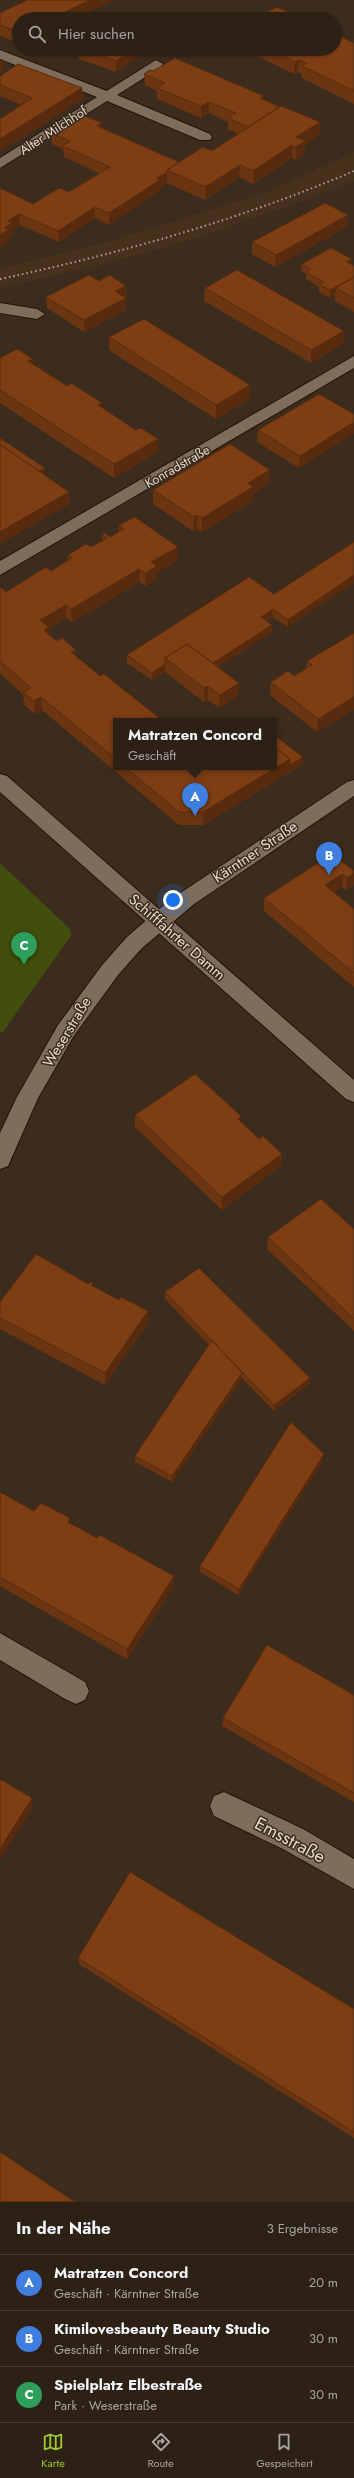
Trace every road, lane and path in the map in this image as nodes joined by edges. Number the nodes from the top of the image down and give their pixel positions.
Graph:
1 (0, 54) edge
2 (156, 64) dead end
3 (106, 96) junction
4 (205, 137) dead end
5 (0, 164) edge
6 (0, 308) edge
7 (36, 314) dead end
8 (354, 362) edge
9 (0, 569) edge
10 (0, 781) edge
11 (354, 787) edge
12 (158, 920) junction
13 (354, 1093) edge
14 (7, 1120) edge
15 (0, 1160) edge
16 (0, 1646) edge
17 (76, 1691) dead end
18 (224, 1806) dead end
19 (354, 1876) edge

1 - 3 street, Alter Milchhof
2 - 3 street, Alter Milchhof
3 - 4 street, Alter Milchhof
3 - 5 street, Alter Milchhof
6 - 7 street
8 - 9 street, Konradstraße
10 - 12 street, Schifffahrter Damm
11 - 12 street, Kärntner Straße
12 - 13 street, Schifffahrter Damm
12 - 14 street, Weserstraße
14 - 15 street, Weserstraße
16 - 17 street
18 - 19 street, Emsstraße

